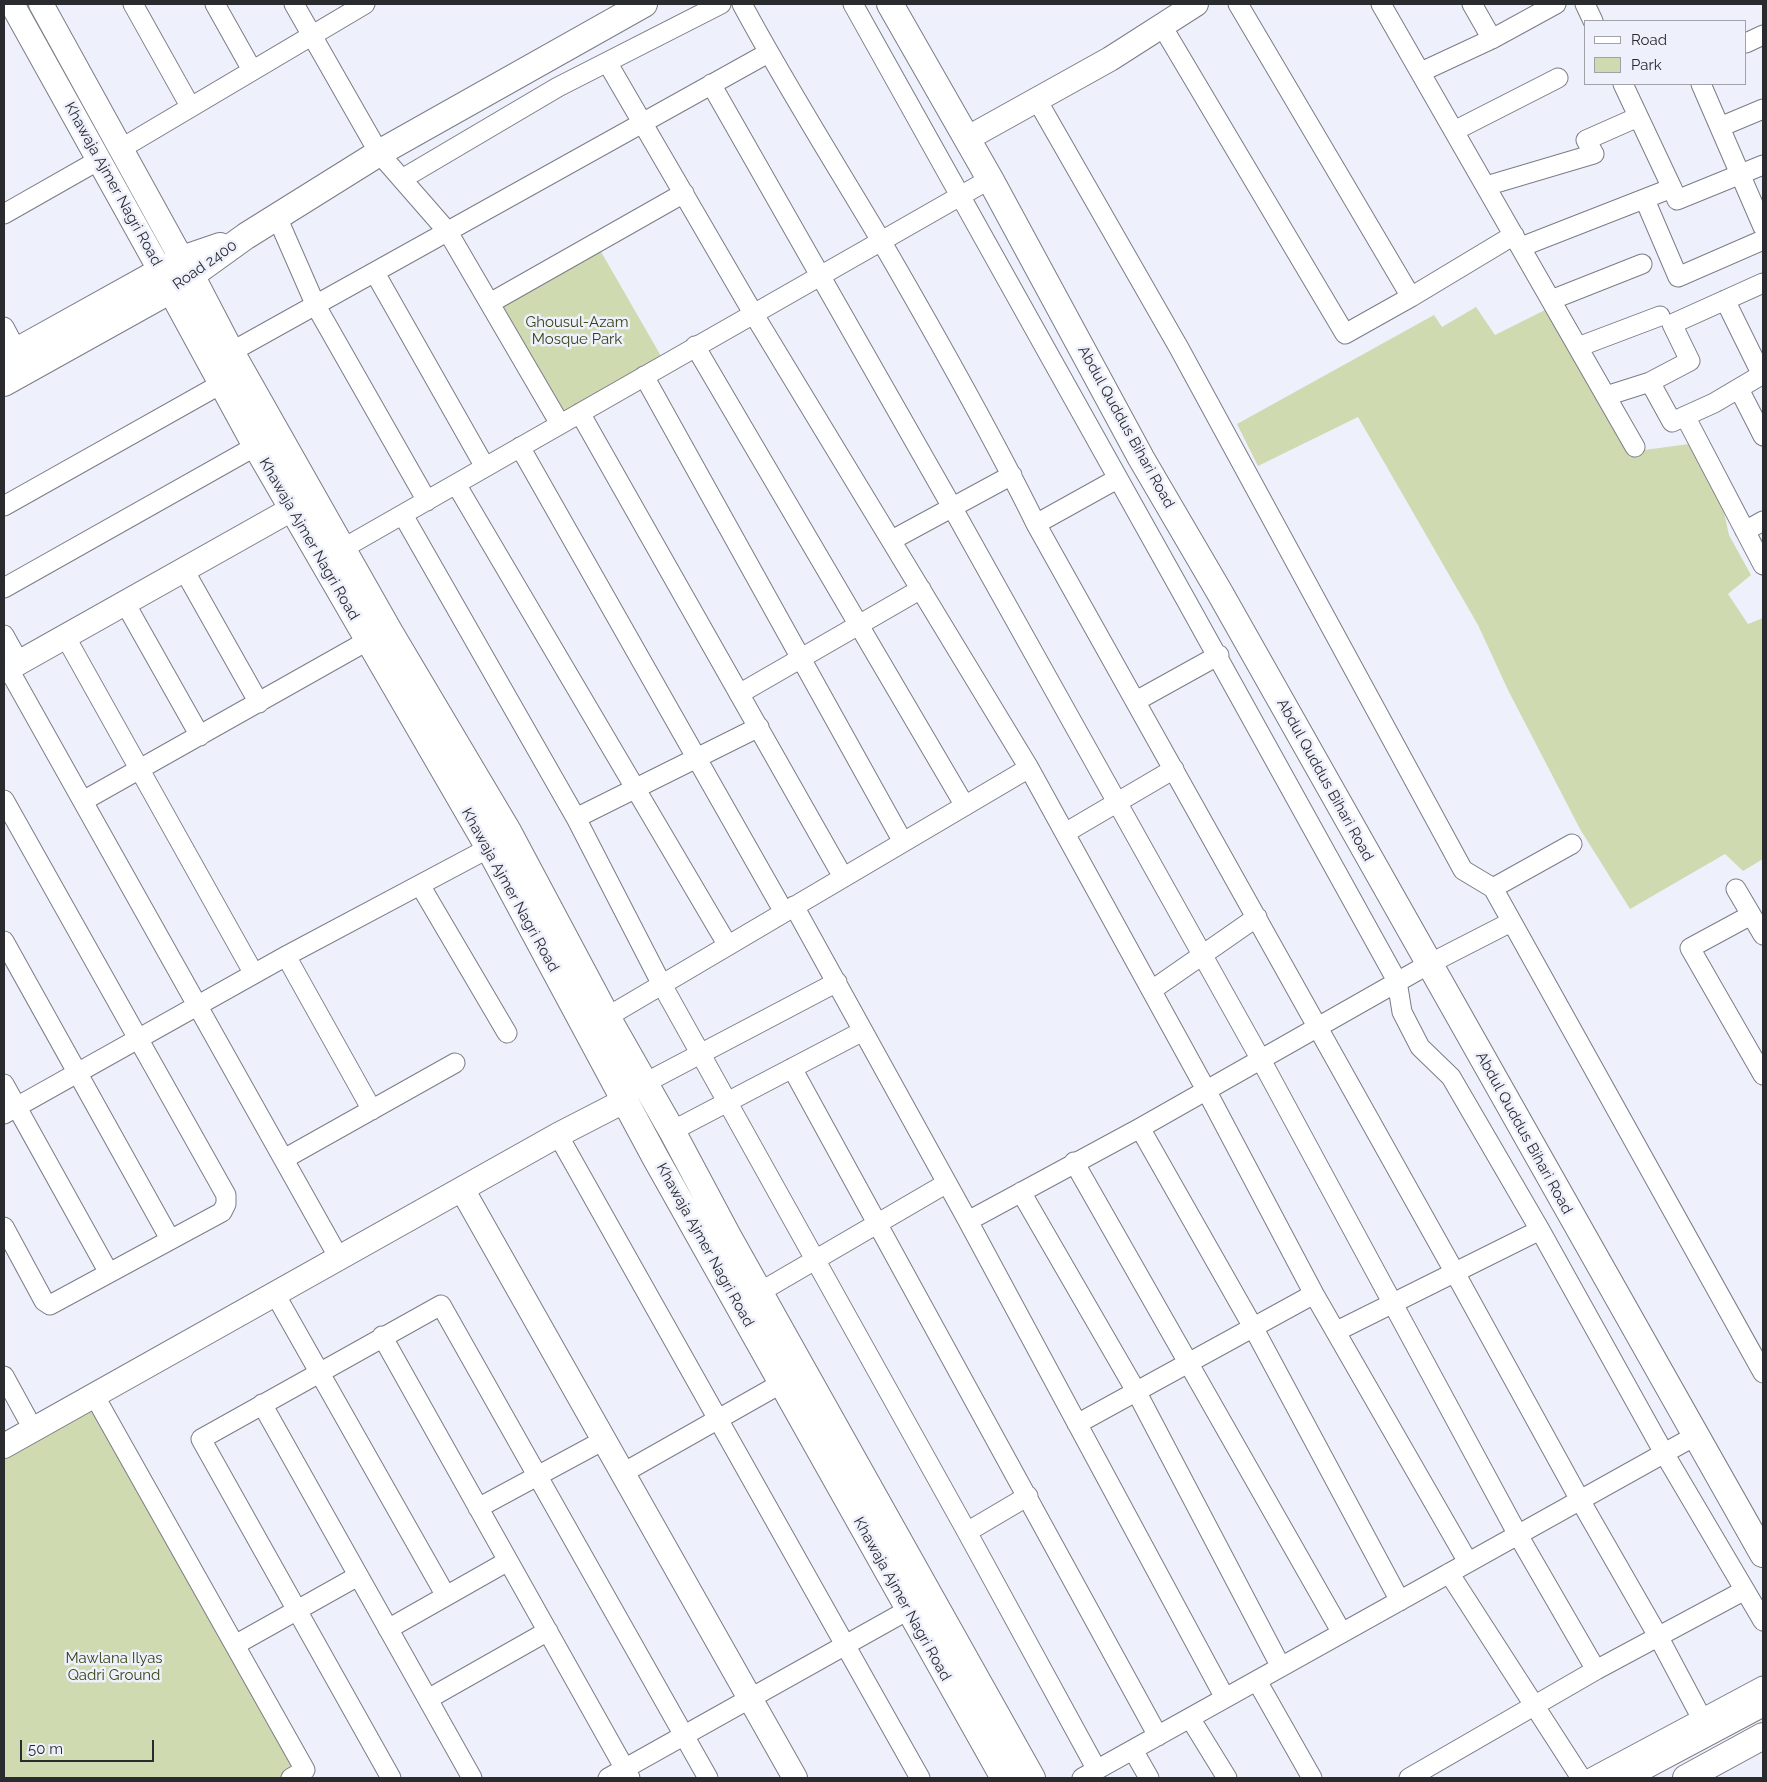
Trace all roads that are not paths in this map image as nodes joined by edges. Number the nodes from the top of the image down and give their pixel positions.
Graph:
1 (12, 4) edge
2 (41, 4) edge
3 (133, 4) edge
4 (215, 4) edge
5 (294, 4) edge
6 (366, 4) edge
7 (721, 4) edge
8 (742, 4) edge
9 (853, 4) edge
10 (890, 4) edge
11 (1196, 4) edge
12 (1238, 4) edge
13 (1382, 4) edge
14 (1472, 4) edge
15 (1556, 4) edge
16 (1585, 4) edge
17 (632, 7) edge
18 (1593, 20) edge
19 (1162, 26) junction
20 (311, 34) junction
21 (1763, 35) edge
22 (1492, 39) junction
23 (1747, 42) edge
24 (768, 53) junction
25 (607, 62) junction
26 (252, 70) junction
27 (1421, 72) junction
28 (1558, 78) dead end
29 (711, 84) junction
30 (1623, 85) edge
31 (1701, 85) edge
32 (1037, 100) junction
33 (190, 106) junction
34 (1763, 109) edge
35 (1638, 117) junction
36 (644, 122) junction
37 (1720, 127) junction
38 (1454, 131) junction
39 (968, 138) junction
40 (122, 148) junction
41 (379, 153) junction
42 (99, 160) junction
43 (1763, 165) edge
44 (1740, 174) junction
45 (990, 178) junction
46 (402, 179) junction
47 (1486, 186) junction
48 (1672, 188) junction
49 (684, 193) junction
50 (960, 196) junction
51 (1645, 200) junction
52 (4, 212) edge
53 (277, 217) junction
54 (1763, 227) edge
55 (448, 232) junction
56 (880, 240) junction
57 (1763, 240) edge
58 (1517, 241) junction
59 (1642, 264) dead end
60 (375, 273) junction
61 (177, 274) junction
62 (820, 275) junction
63 (1763, 283) edge
64 (1411, 297) junction
65 (1551, 300) junction
66 (1725, 300) junction
67 (490, 303) junction
68 (316, 306) junction
69 (752, 313) junction
70 (1660, 316) dead end
71 (4, 327) edge
72 (695, 346) junction
73 (1578, 347) junction
74 (231, 352) junction
75 (16, 360) edge
76 (1763, 374) edge
77 (644, 376) junction
78 (1650, 382) junction
79 (4, 383) edge
80 (221, 384) junction
81 (1739, 389) junction
82 (1606, 396) junction
83 (580, 413) junction
84 (1685, 416) junction
85 (560, 424) junction
86 (1763, 436) edge
87 (256, 446) junction
88 (520, 447) junction
89 (1635, 447) dead end
90 (485, 467) junction
91 (1012, 475) junction
92 (1117, 479) junction
93 (456, 484) junction
94 (427, 501) junction
95 (4, 506) edge
96 (952, 507) junction
97 (292, 509) junction
98 (403, 514) junction
99 (1763, 521) edge
100 (1036, 524) junction
101 (1745, 531) junction
102 (892, 540) junction
103 (342, 549) junction
104 (1763, 565) edge
105 (184, 570) junction
106 (4, 588) edge
107 (921, 589) junction
108 (125, 603) junction
109 (859, 626) junction
110 (4, 635) edge
111 (65, 636) junction
112 (367, 642) junction
113 (1219, 655) junction
114 (801, 659) junction
115 (10, 667) edge
116 (739, 694) junction
117 (1136, 701) junction
118 (259, 703) junction
119 (759, 726) junction
120 (200, 736) junction
121 (697, 758) junction
122 (1030, 768) junction
123 (1174, 769) junction
124 (140, 770) junction
125 (636, 789) junction
126 (4, 800) edge
127 (83, 801) junction
128 (1116, 802) junction
129 (965, 806) junction
130 (576, 818) junction
131 (1065, 833) junction
132 (903, 842) junction
133 (1572, 844) dead end
134 (489, 848) junction
135 (843, 877) junction
136 (420, 885) junction
137 (1492, 888) junction
138 (1736, 889) dead end
139 (789, 909) junction
140 (1751, 914) junction
141 (1258, 918) junction
142 (1511, 922) junction
143 (1763, 935) edge
144 (4, 941) edge
145 (727, 944) junction
146 (1202, 954) junction
147 (286, 956) junction
148 (1429, 964) junction
149 (254, 974) junction
150 (570, 974) junction
151 (1397, 981) junction
152 (837, 982) junction
153 (661, 983) junction
154 (1152, 990) junction
155 (198, 1006) junction
156 (607, 1017) junction
157 (1318, 1026) junction
158 (863, 1031) junction
159 (507, 1033) dead end
160 (138, 1039) junction
161 (701, 1054) junction
162 (1260, 1058) junction
163 (455, 1063) dead end
164 (792, 1068) junction
165 (78, 1073) junction
166 (1763, 1075) edge
167 (4, 1084) edge
168 (1206, 1088) junction
169 (636, 1092) junction
170 (728, 1102) junction
171 (372, 1110) junction
172 (10, 1111) edge
173 (1140, 1128) junction
174 (672, 1131) junction
175 (558, 1135) junction
176 (284, 1159) junction
177 (1074, 1162) junction
178 (947, 1183) junction
179 (462, 1189) junction
180 (1021, 1192) junction
181 (968, 1221) junction
182 (877, 1224) junction
183 (4, 1227) edge
184 (1540, 1230) junction
185 (170, 1239) junction
186 (717, 1242) junction
187 (339, 1258) junction
188 (815, 1260) junction
189 (1454, 1271) junction
190 (110, 1273) junction
191 (760, 1292) junction
192 (275, 1294) junction
193 (1314, 1294) junction
194 (1392, 1302) junction
195 (1253, 1327) junction
196 (1337, 1331) junction
197 (382, 1336) junction
198 (1189, 1362) junction
199 (319, 1371) junction
200 (1763, 1373) edge
201 (4, 1376) edge
202 (782, 1383) junction
203 (1136, 1391) junction
204 (94, 1395) junction
205 (262, 1404) junction
206 (718, 1418) junction
207 (1076, 1424) junction
208 (34, 1429) junction
209 (1695, 1436) junction
210 (604, 1440) junction
211 (4, 1446) edge
212 (1664, 1453) junction
213 (623, 1473) junction
214 (538, 1475) junction
215 (1028, 1496) junction
216 (1580, 1500) junction
217 (478, 1508) junction
218 (967, 1532) junction
219 (1518, 1535) junction
220 (1763, 1554) edge
221 (508, 1561) junction
222 (1468, 1562) junction
223 (1449, 1573) junction
224 (358, 1576) junction
225 (1745, 1590) junction
226 (446, 1596) junction
227 (1400, 1600) junction
228 (297, 1610) junction
229 (908, 1610) junction
230 (1763, 1621) edge
231 (388, 1629) junction
232 (548, 1631) junction
233 (1342, 1633) junction
234 (1658, 1636) junction
235 (234, 1645) junction
236 (845, 1645) junction
237 (1280, 1667) junction
238 (1596, 1670) junction
239 (1257, 1680) junction
240 (1763, 1686) edge
241 (1225, 1698) junction
242 (428, 1699) junction
243 (750, 1699) junction
244 (1763, 1702) edge
245 (1534, 1706) junction
246 (1190, 1718) junction
247 (1706, 1725) junction
248 (684, 1735) junction
249 (1158, 1736) junction
250 (1763, 1736) edge
251 (1133, 1750) junction
252 (628, 1774) edge
253 (1089, 1774) edge
254 (302, 1776) edge
255 (391, 1778) edge
256 (472, 1778) edge
257 (608, 1778) edge
258 (708, 1778) edge
259 (794, 1778) edge
260 (920, 1778) edge
261 (1004, 1778) edge
262 (1032, 1778) edge
263 (1149, 1778) edge
264 (1227, 1778) edge
265 (1312, 1778) edge
266 (1409, 1778) edge
267 (1581, 1778) edge
268 (1591, 1778) edge
269 (1622, 1778) edge
270 (1686, 1778) edge

1 - 42 street, Khawaja Ajmer Nagri Road
2 - 40 street, Khawaja Ajmer Nagri Road
3 - 33 street
4 - 26 street
5 - 20 street
6 - 20 street
7 - 25 street
8 - 24 street
9 - 50 street
10 - 39 main road, Abdul Quddus Bihari Road
11 - 19 street
12 - 64 street
13 - 27 street
14 - 22 street
15 - 22 street
16 - 18 street
17 - 41 main road, Road 2400
19 - 32 street
19 - 64 street
20 - 26 street
20 - 41 street
21 - 23 street
22 - 27 street
24 - 29 street
24 - 56 street
25 - 36 street
25 - 46 street
26 - 33 street
27 - 38 street
28 - 38 street
29 - 36 street
29 - 62 street
30 - 35 street
31 - 37 street
32 - 39 street
32 - 137 street
33 - 40 street
34 - 37 street
35 - 47 street
35 - 48 street
36 - 49 street
36 - 55 street
37 - 44 street
38 - 47 street
39 - 45 main road, Abdul Quddus Bihari Road
40 - 61 street, Khawaja Ajmer Nagri Road
41 - 46 street
41 - 53 main road, Road 2400
42 - 52 street
42 - 61 street, Khawaja Ajmer Nagri Road
43 - 44 street
44 - 48 street
44 - 54 street
45 - 50 street
45 - 148 main road, Abdul Quddus Bihari Road
46 - 55 street
47 - 58 street
48 - 51 street
49 - 67 street
49 - 69 street
50 - 56 street
50 - 92 street
51 - 57 street
51 - 58 street
53 - 61 main road, Road 2400
53 - 68 street
55 - 60 street
55 - 67 street
56 - 62 street
56 - 91 street
58 - 64 street
58 - 65 street
59 - 65 street
60 - 68 street
60 - 90 street
61 - 74 main road, Khawaja Ajmer Nagri Road
61 - 75 main road, Road 2400
61 - 80 main road, Khawaja Ajmer Nagri Road
62 - 69 street
62 - 96 street
63 - 66 street
65 - 73 street
66 - 76 street
66 - 78 street
67 - 85 street
68 - 74 street
68 - 94 street
69 - 72 street
69 - 102 street
70 - 73 street
71 - 75 street
72 - 77 street
72 - 109 street
73 - 82 street
74 - 103 main road, Khawaja Ajmer Nagri Road
75 - 79 main road, Road 2400
76 - 81 street
77 - 83 street
77 - 114 street
78 - 82 street
78 - 84 street
80 - 87 main road, Khawaja Ajmer Nagri Road
80 - 95 street
81 - 84 street
81 - 86 street
82 - 89 street
83 - 85 street
83 - 116 street
84 - 101 street
85 - 88 street
87 - 97 main road, Khawaja Ajmer Nagri Road
87 - 106 street
88 - 90 street
88 - 121 street
90 - 93 street
91 - 96 street
91 - 100 street
92 - 100 street
92 - 113 street
93 - 94 street
93 - 125 street
94 - 98 street
96 - 102 street
96 - 128 street
97 - 105 street
97 - 112 main road, Khawaja Ajmer Nagri Road
98 - 103 street
98 - 130 street
99 - 101 street
100 - 117 street
101 - 104 street
102 - 107 street
103 - 150 main road, Khawaja Ajmer Nagri Road
105 - 108 street
105 - 118 street
107 - 109 street
107 - 122 street
108 - 111 street
108 - 120 street
109 - 114 street
109 - 129 street
110 - 115 street
111 - 115 street
111 - 124 street
112 - 118 street
112 - 134 main road, Khawaja Ajmer Nagri Road
113 - 117 street
113 - 151 street
114 - 116 street
114 - 132 street
115 - 127 street
116 - 119 street
117 - 123 street
118 - 120 street
119 - 121 street
119 - 135 street
120 - 124 street
121 - 125 street
121 - 139 street
122 - 129 street
122 - 131 street
123 - 128 street
123 - 141 street
124 - 127 street
124 - 149 street
125 - 130 street
125 - 145 street
126 - 160 street
127 - 155 street
128 - 131 street
128 - 146 street
129 - 132 street
130 - 153 street
131 - 154 street
132 - 135 street
133 - 137 street
134 - 136 street
134 - 150 main road, Khawaja Ajmer Nagri Road
135 - 139 street
136 - 147 street
136 - 159 street
137 - 142 street
138 - 140 street
139 - 145 street
139 - 152 street
140 - 143 street
140 - 166 street
141 - 146 street
141 - 157 street
142 - 148 street
142 - 200 street
144 - 165 street
145 - 153 street
146 - 154 street
146 - 162 street
147 - 149 street
147 - 171 street
148 - 151 street
148 - 209 main road, Abdul Quddus Bihari Road
149 - 155 street
150 - 156 main road, Khawaja Ajmer Nagri Road
150 - 169 main road, Khawaja Ajmer Nagri Road
151 - 157 street
151 - 184 street
152 - 158 street
152 - 161 street
153 - 156 street
153 - 161 street
154 - 168 street
155 - 160 street
155 - 176 street
156 - 169 main road, Khawaja Ajmer Nagri Road
157 - 162 street
157 - 189 street
158 - 164 street
158 - 178 street
160 - 165 street
160 - 185 street
161 - 169 street
161 - 170 street
162 - 168 street
162 - 194 street
163 - 171 street
164 - 170 street
164 - 182 street
165 - 172 street
165 - 185 street
167 - 172 street
168 - 173 street
168 - 193 street
169 - 174 main road, Khawaja Ajmer Nagri Road
169 - 175 street
169 - 186 main road, Khawaja Ajmer Nagri Road
170 - 174 street
170 - 188 street
171 - 176 street
172 - 190 street
173 - 177 street
173 - 195 street
174 - 186 main road, Khawaja Ajmer Nagri Road
175 - 179 street
175 - 206 street
176 - 187 street
177 - 180 street
177 - 198 street
178 - 181 street
178 - 182 street
179 - 187 street
179 - 210 street
180 - 181 street
180 - 203 street
181 - 207 street
182 - 188 street
182 - 215 street
183 - 190 street
184 - 189 street
184 - 212 street
185 - 190 street
186 - 191 main road, Khawaja Ajmer Nagri Road
186 - 202 main road, Khawaja Ajmer Nagri Road
187 - 192 street
188 - 191 street
188 - 218 street
189 - 194 street
189 - 216 street
191 - 262 main road, Khawaja Ajmer Nagri Road
192 - 199 street
192 - 204 street
193 - 195 street
193 - 196 street
194 - 196 street
194 - 219 street
195 - 198 street
195 - 227 street
196 - 222 street
197 - 199 street
197 - 214 street
197 - 217 street
198 - 203 street
198 - 233 street
199 - 205 street
199 - 226 street
201 - 208 street
202 - 206 street
202 - 229 main road, Khawaja Ajmer Nagri Road
203 - 207 street
203 - 237 street
204 - 208 street
204 - 235 street
205 - 224 street
205 - 228 street
206 - 213 street
206 - 236 street
207 - 241 street
208 - 211 street
209 - 212 street
209 - 220 main road, Abdul Quddus Bihari Road
210 - 213 street
210 - 214 street
212 - 216 street
212 - 225 street
213 - 243 street
214 - 217 street
214 - 248 street
215 - 218 street
215 - 249 street
216 - 219 street
216 - 234 street
217 - 221 street
218 - 253 street
219 - 222 street
219 - 238 street
221 - 226 street
221 - 232 street
222 - 223 street
223 - 227 street
223 - 245 street
224 - 228 street
224 - 231 street
225 - 230 street
225 - 234 street
226 - 231 street
227 - 233 street
228 - 235 street
228 - 255 street
229 - 236 street
229 - 261 main road, Khawaja Ajmer Nagri Road
231 - 242 street
232 - 242 street
232 - 252 street
233 - 237 street
234 - 238 street
234 - 247 street
235 - 254 street
236 - 243 street
236 - 260 street
237 - 239 street
238 - 245 street
239 - 241 street
239 - 265 street
240 - 247 street
241 - 246 street
242 - 256 street
243 - 248 street
243 - 259 street
244 - 247 main road
245 - 266 street
245 - 267 street
246 - 249 street
246 - 264 street
247 - 268 street
247 - 269 main road
248 - 252 street
248 - 258 street
249 - 251 street
250 - 270 main road
251 - 253 street
251 - 263 street
252 - 257 street

